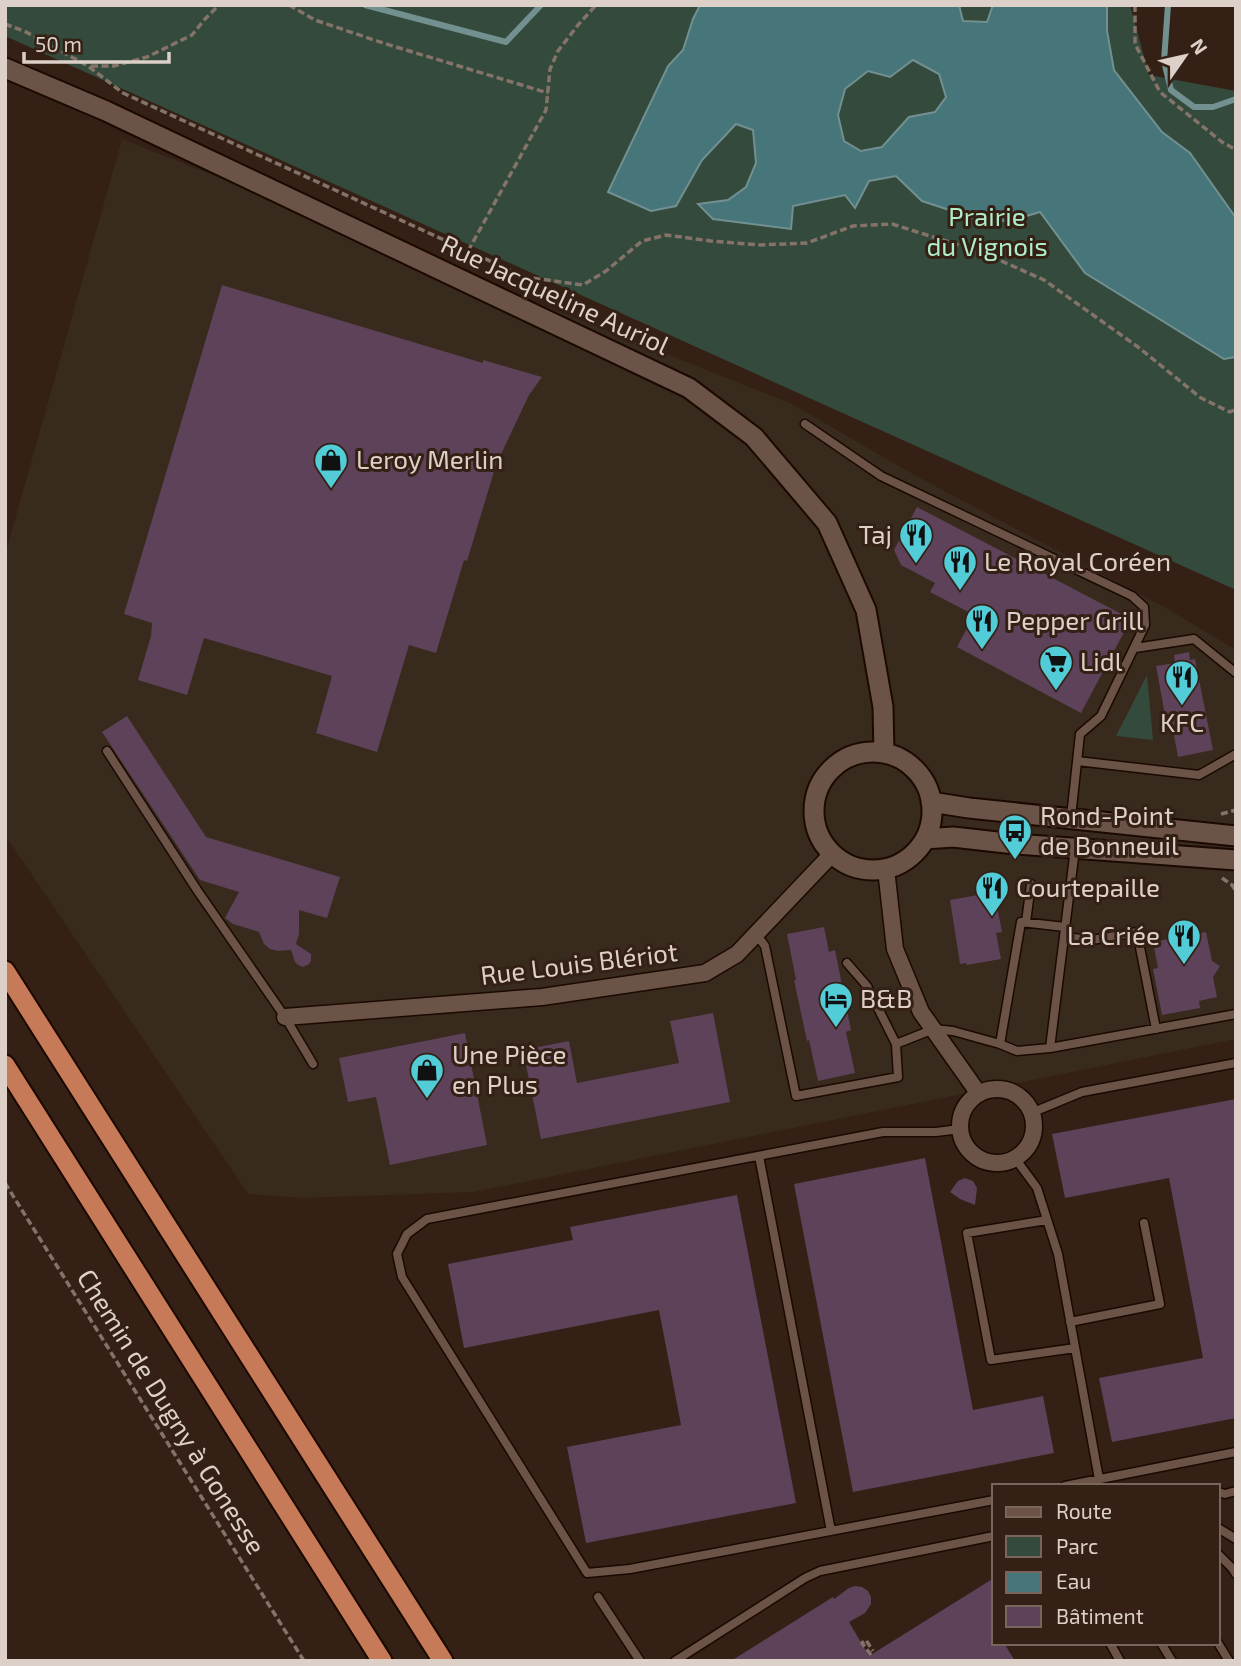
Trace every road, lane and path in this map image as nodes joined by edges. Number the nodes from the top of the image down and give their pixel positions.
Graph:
1 (219, 5) edge
2 (289, 5) edge
3 (596, 5) edge
4 (1135, 5) edge
5 (5, 24) edge
6 (88, 66) junction
7 (5, 68) edge
8 (548, 93) junction
9 (1236, 150) edge
10 (468, 251) junction
11 (1236, 409) edge
12 (805, 424) dead end
13 (1135, 648) junction
14 (1236, 673) edge
15 (107, 751) dead end
16 (884, 752) junction
17 (1236, 754) edge
18 (1077, 761) junction
19 (931, 802) junction
20 (1071, 819) junction
21 (1236, 836) edge
22 (925, 839) junction
23 (1075, 847) junction
24 (832, 854) junction
25 (1236, 860) edge
26 (886, 869) junction
27 (1031, 884) dead end
28 (1026, 922) junction
29 (1065, 927) junction
30 (756, 934) junction
31 (1063, 937) junction
32 (847, 963) dead end
33 (5, 971) edge
34 (1236, 1014) edge
35 (285, 1017) junction
36 (1156, 1029) junction
37 (934, 1030) junction
38 (896, 1044) junction
39 (1000, 1044) junction
40 (1049, 1048) junction
41 (1236, 1063) edge
42 (313, 1064) dead end
43 (5, 1065) edge
44 (979, 1094) junction
45 (1031, 1113) junction
46 (960, 1129) junction
47 (759, 1156) junction
48 (1015, 1158) junction
49 (5, 1183) edge
50 (1047, 1220) junction
51 (1144, 1223) dead end
52 (1070, 1322) junction
53 (1075, 1348) junction
54 (1236, 1452) edge
55 (1099, 1479) junction
56 (1075, 1484) edge
57 (992, 1500) edge
58 (1220, 1529) edge
59 (831, 1531) junction
60 (992, 1536) edge
61 (1236, 1539) edge
62 (1220, 1556) edge
63 (1236, 1574) edge
64 (598, 1597) dead end
65 (1111, 1645) edge
66 (1162, 1645) edge
67 (1219, 1645) edge
68 (304, 1661) edge
69 (382, 1661) edge
70 (443, 1661) edge
71 (640, 1661) edge
72 (675, 1661) edge
73 (1120, 1661) edge
74 (1172, 1661) edge
75 (1229, 1661) edge

1 - 6 path
2 - 8 path
3 - 8 path
4 - 9 path
5 - 6 path
6 - 10 path
7 - 16 street, Rue Jacqueline Auriol
8 - 10 path
10 - 11 path
12 - 13 lane
13 - 14 lane
13 - 18 lane
15 - 35 lane
16 - 19 street
16 - 24 street
17 - 18 lane
18 - 20 lane
19 - 20 street
19 - 22 street
20 - 21 street
22 - 23 street
22 - 26 street
23 - 25 street
23 - 29 lane
24 - 26 street
24 - 30 street, Rue Louis Blériot
26 - 37 street
27 - 28 lane
28 - 29 lane
28 - 39 lane
29 - 31 lane
30 - 35 street, Rue Louis Blériot
30 - 38 lane
31 - 36 lane
31 - 40 lane
32 - 38 lane
33 - 70 highway
34 - 36 lane
35 - 42 lane
36 - 40 lane
37 - 38 lane
37 - 39 lane
37 - 44 street
39 - 40 lane
41 - 45 lane
43 - 69 highway
44 - 45 street
44 - 46 street
45 - 48 street
46 - 47 lane
46 - 48 street
47 - 59 lane
47 - 59 lane
48 - 50 lane
49 - 68 path, Chemin de Dugny à Gonesse
50 - 52 lane
50 - 53 lane
51 - 52 lane
52 - 53 lane
53 - 55 lane
54 - 55 lane
55 - 56 lane
57 - 59 lane
58 - 61 lane
60 - 72 lane
62 - 63 lane
64 - 71 lane
65 - 73 lane
66 - 74 lane
67 - 75 lane

